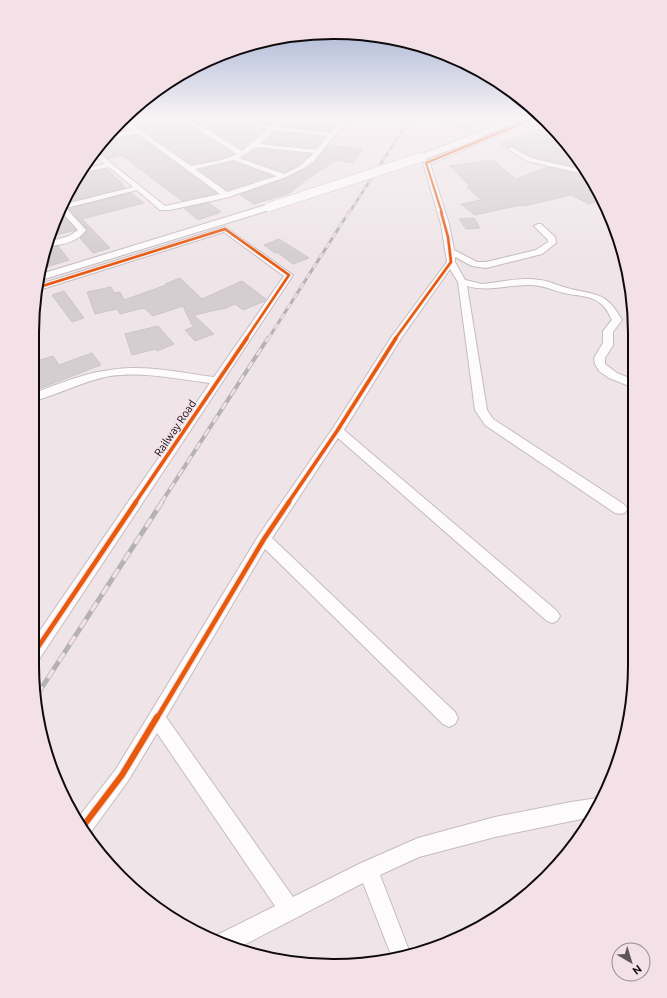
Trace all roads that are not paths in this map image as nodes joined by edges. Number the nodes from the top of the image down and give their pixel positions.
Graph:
1 (185, 164) edge
2 (210, 164) edge
3 (249, 164) edge
4 (307, 164) edge
5 (402, 164) edge
6 (426, 164) edge
7 (545, 164) edge
8 (110, 165) joint
9 (191, 168) junction
10 (89, 169) edge
11 (579, 171) edge
12 (284, 176) junction
13 (138, 188) junction
14 (226, 195) junction
15 (68, 205) edge
16 (65, 212) edge
17 (538, 226) dead end
18 (54, 243) edge
19 (451, 257) junction
20 (45, 276) edge
21 (462, 282) junction
22 (43, 286) edge
23 (218, 381) junction
24 (628, 382) edge
25 (39, 395) edge
26 (337, 431) junction
27 (620, 509) dead end
28 (264, 539) junction
29 (552, 616) dead end
30 (39, 646) edge
31 (157, 718) junction
32 (449, 718) dead end
33 (591, 808) edge
34 (86, 823) edge
35 (368, 870) junction
36 (290, 910) junction
37 (231, 940) edge
38 (399, 951) edge

1 - 9 street
2 - 9 street
3 - 12 street
4 - 12 street
5 - 20 main road, bridge
6 - 19 street
7 - 11 street
8 - 10 street
8 - 13 street
9 - 14 street
12 - 14 street
13 - 14 street
13 - 15 street
16 - 18 street
17 - 19 street
19 - 21 street
19 - 26 street
21 - 24 street
21 - 27 street
22 - 23 street, Railway Road
23 - 25 street
23 - 30 street, Railway Road
26 - 28 street
26 - 29 street
28 - 31 street
28 - 32 street
31 - 34 street
31 - 36 street
33 - 35 street
35 - 36 street
35 - 38 street
36 - 37 street

